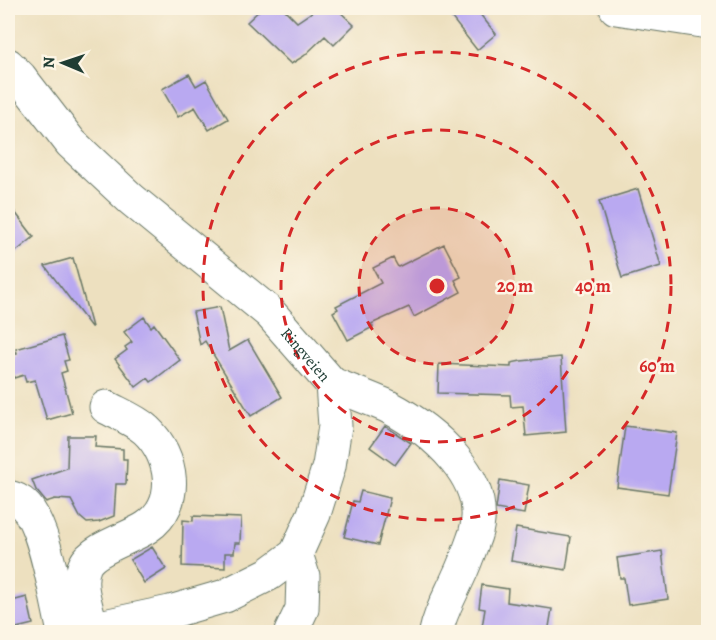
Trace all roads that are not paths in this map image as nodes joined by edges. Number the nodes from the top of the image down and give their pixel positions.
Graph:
1 (616, 8) edge
2 (708, 22) edge
3 (12, 77) edge
4 (332, 384) junction
5 (106, 407) dead end
6 (8, 497) edge
7 (296, 554) junction
8 (77, 631) edge
9 (291, 633) edge
10 (436, 633) edge

1 - 2 street
3 - 4 street, Ringveien
4 - 7 street, Ringveien
4 - 10 street
5 - 8 street
6 - 8 street
7 - 8 street, Ringveien
7 - 9 street

